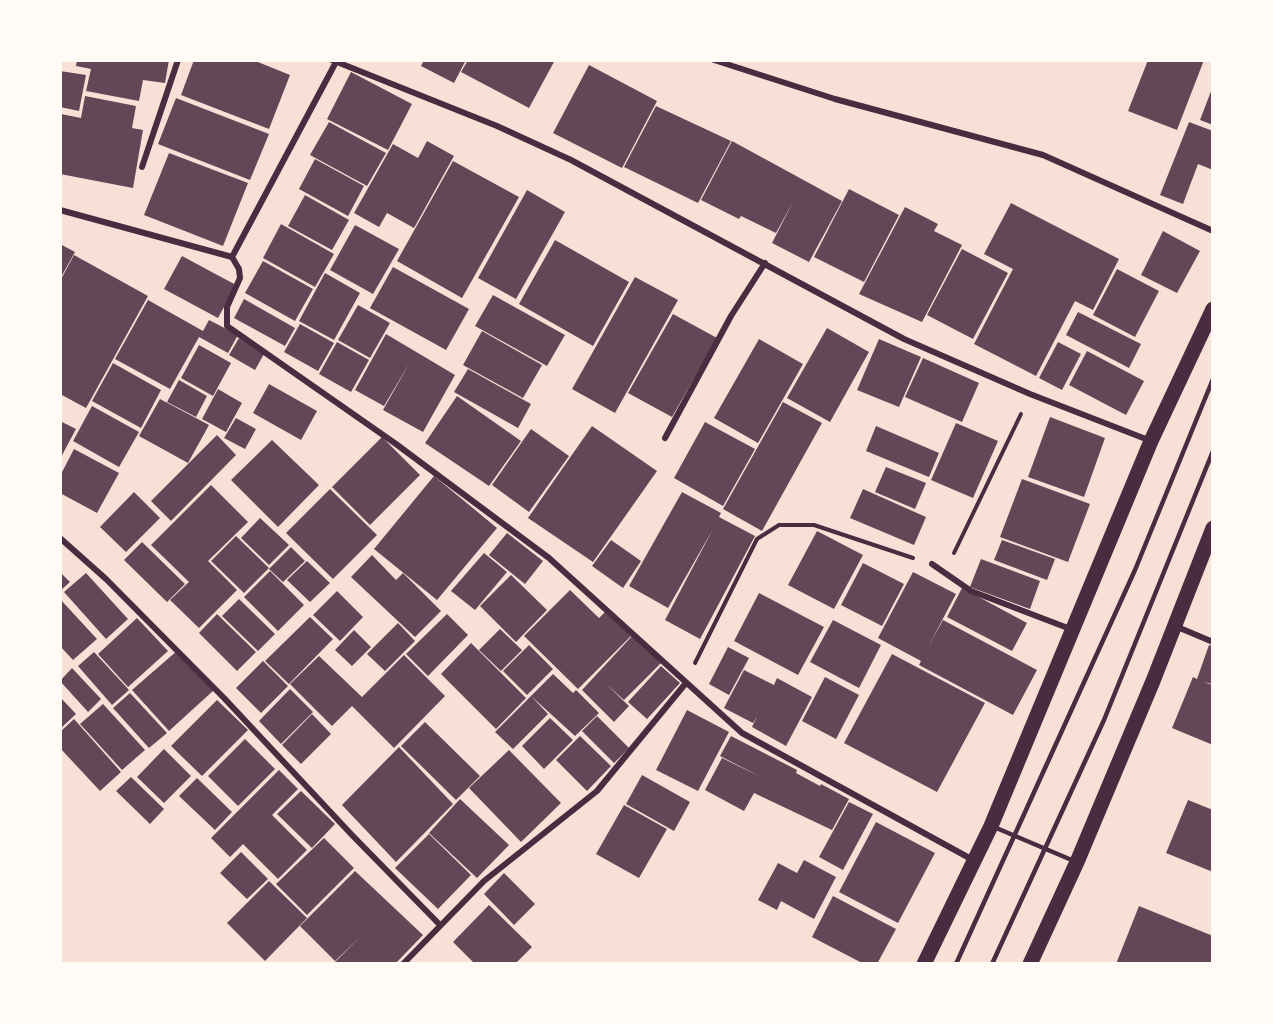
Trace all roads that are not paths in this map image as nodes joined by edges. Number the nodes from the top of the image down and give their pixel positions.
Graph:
1 (178, 60) edge
2 (714, 60) edge
3 (334, 61) edge
4 (142, 167) dead end
5 (60, 210) edge
6 (1213, 231) edge
7 (232, 257) junction
8 (765, 263) junction
9 (1213, 309) edge
10 (1213, 379) edge
11 (664, 438) dead end
12 (1152, 441) junction
13 (1213, 451) edge
14 (1213, 528) edge
15 (60, 538) edge
16 (932, 564) road end
17 (1174, 626) junction
18 (1074, 630) junction
19 (1213, 642) edge
20 (686, 683) junction
21 (991, 825) junction
22 (1015, 836) junction
23 (1046, 850) junction
24 (974, 861) junction
25 (1077, 862) junction
26 (440, 924) junction
27 (403, 964) edge
28 (924, 964) edge
29 (956, 964) edge
30 (992, 964) edge
31 (1030, 964) edge

1 - 4 street
2 - 6 street
3 - 7 street
3 - 8 street
5 - 7 street
7 - 20 street
8 - 11 street
8 - 12 street
9 - 12 main road
10 - 22 lane
12 - 18 main road
13 - 23 lane
14 - 17 main road
15 - 26 street
16 - 18 street
17 - 19 street
17 - 25 main road
18 - 21 main road
20 - 24 street
20 - 26 street
21 - 22 lane
21 - 24 main road
22 - 23 lane
22 - 29 lane
23 - 25 lane
23 - 30 lane
24 - 28 main road
25 - 31 main road
26 - 27 street

